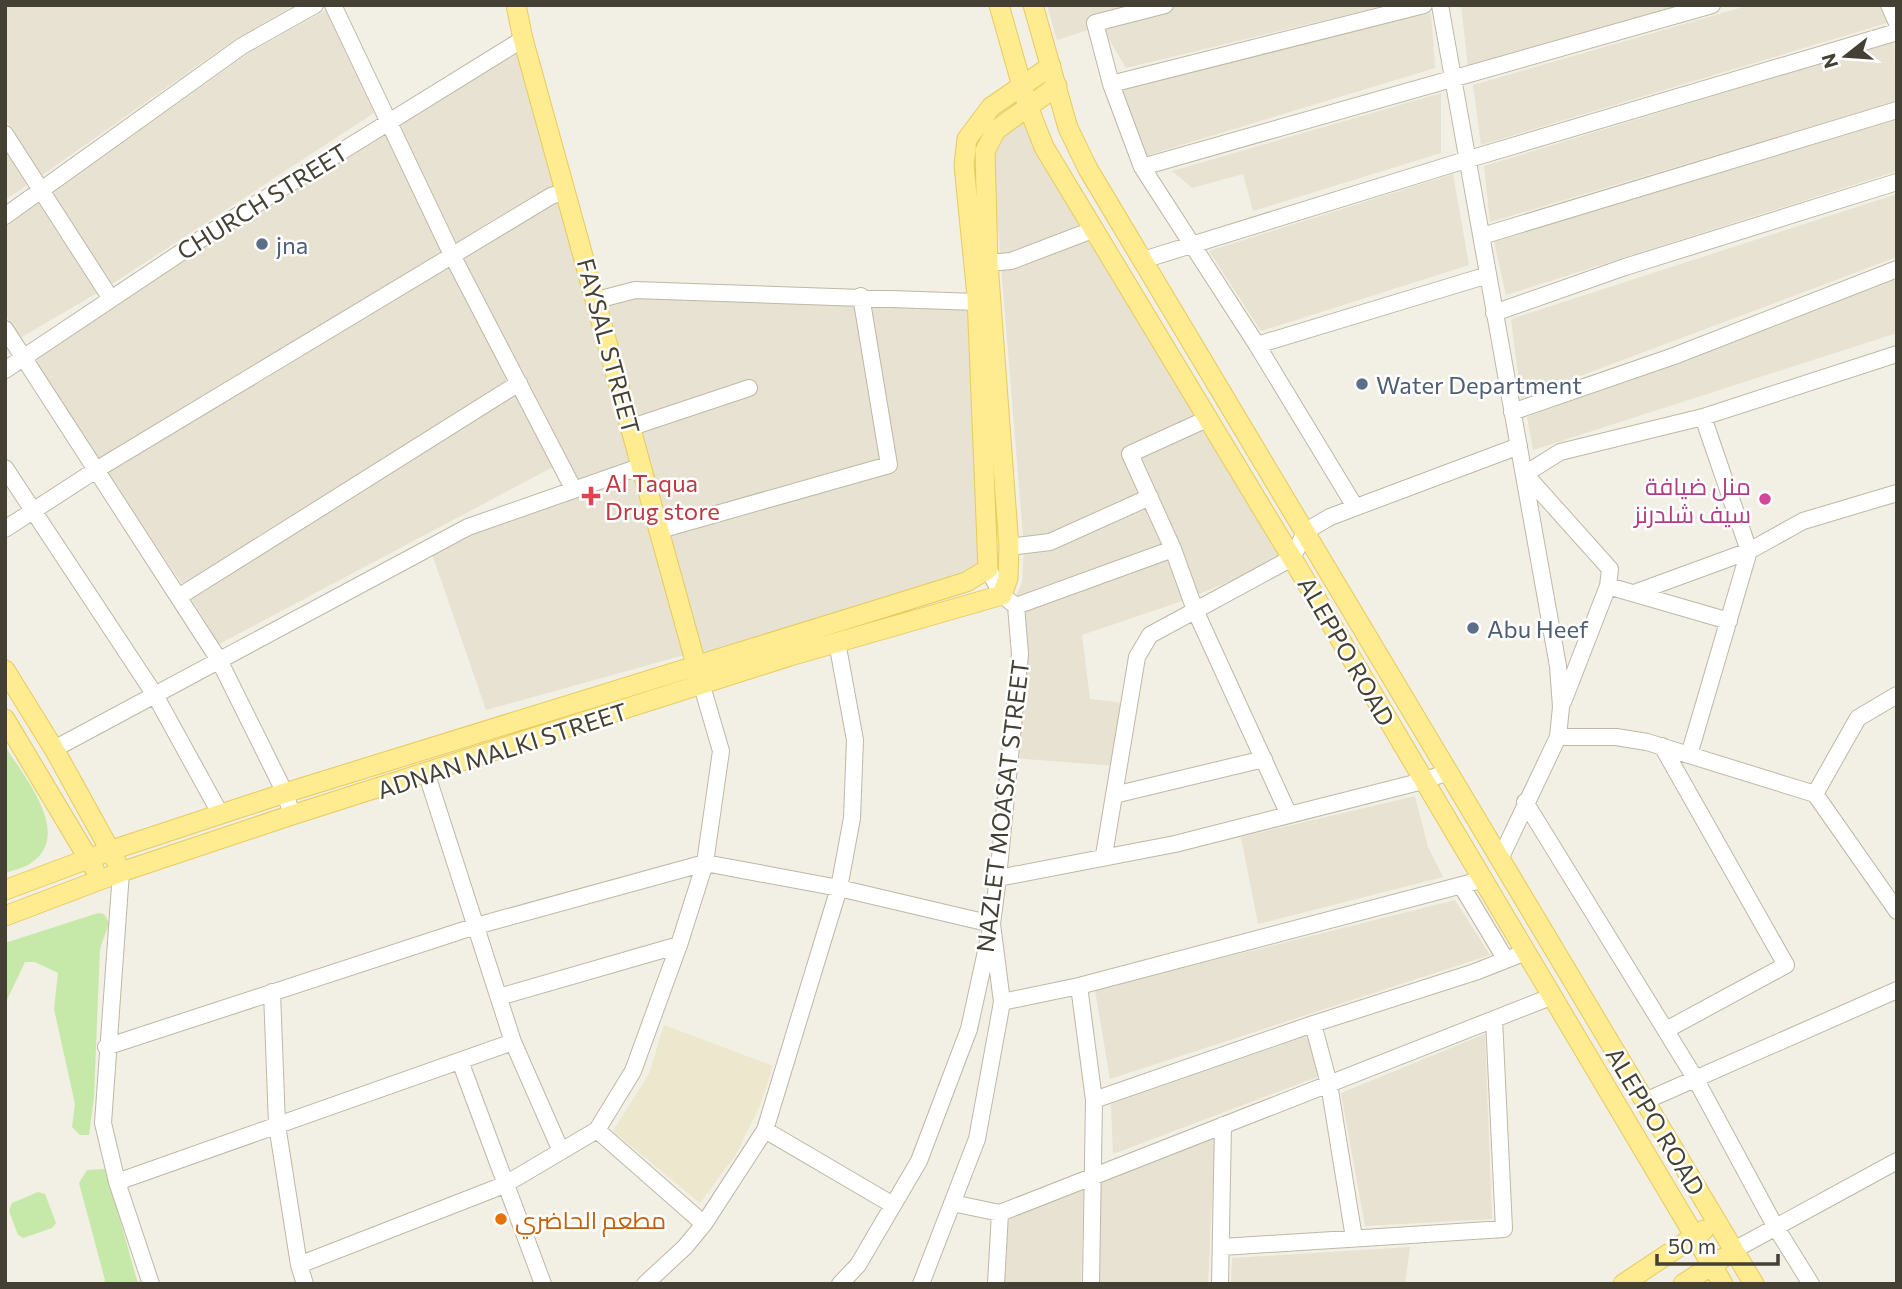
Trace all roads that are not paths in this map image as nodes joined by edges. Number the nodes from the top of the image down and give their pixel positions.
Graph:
1 (315, 5) edge
2 (333, 5) edge
3 (516, 5) edge
4 (999, 5) edge
5 (1033, 5) edge
6 (1165, 5) edge
7 (1424, 5) edge
8 (1440, 5) edge
9 (1712, 5) edge
10 (1889, 5) edge
11 (1897, 23) edge
12 (1897, 32) edge
13 (523, 39) junction
14 (1051, 66) junction
15 (1451, 79) junction
16 (1021, 85) junction
17 (1111, 85) junction
18 (1057, 86) junction
19 (1027, 104) junction
20 (1897, 110) edge
21 (389, 122) junction
22 (5, 134) edge
23 (1469, 159) junction
24 (1142, 167) junction
25 (1897, 182) edge
26 (40, 191) junction
27 (566, 191) junction
28 (5, 216) edge
29 (1095, 229) junction
30 (1482, 236) junction
31 (1191, 246) junction
32 (453, 257) junction
33 (1143, 260) junction
34 (988, 263) junction
35 (1897, 269) edge
36 (1488, 275) junction
37 (861, 296) junction
38 (111, 299) junction
39 (597, 300) junction
40 (977, 302) junction
41 (1494, 313) junction
42 (5, 329) edge
43 (1257, 345) junction
44 (1897, 354) edge
45 (24, 358) junction
46 (5, 370) edge
47 (519, 383) junction
48 (749, 388) dead end
49 (1512, 412) junction
50 (1703, 417) junction
51 (1209, 418) junction
52 (632, 427) junction
53 (1519, 446) junction
54 (642, 466) junction
55 (5, 468) edge
56 (96, 470) junction
57 (1525, 474) junction
58 (574, 489) junction
59 (1897, 493) edge
60 (1150, 497) junction
61 (1354, 505) junction
62 (33, 511) junction
63 (5, 529) edge
64 (660, 530) junction
65 (1306, 531) junction
66 (1009, 547) junction
67 (1173, 549) junction
68 (1749, 551) junction
69 (1292, 558) junction
70 (988, 569) junction
71 (1608, 586) junction
72 (1637, 592) junction
73 (180, 596) junction
74 (1009, 601) junction
75 (1195, 610) junction
76 (1729, 621) junction
77 (837, 642) junction
78 (219, 660) junction
79 (5, 670) edge
80 (700, 677) junction
81 (155, 695) junction
82 (1897, 695) edge
83 (1561, 707) junction
84 (5, 719) edge
85 (1558, 737) junction
86 (1661, 746) junction
87 (54, 749) junction
88 (1689, 755) junction
89 (1264, 759) junction
90 (1448, 772) junction
91 (427, 775) junction
92 (1423, 781) junction
93 (285, 793) junction
94 (1815, 794) junction
95 (1114, 795) junction
96 (1525, 802) junction
97 (221, 815) junction
98 (292, 815) junction
99 (1289, 815) junction
100 (112, 850) junction
101 (1104, 855) junction
102 (89, 859) junction
103 (1500, 859) junction
104 (705, 863) junction
105 (121, 872) junction
106 (998, 878) junction
107 (1481, 880) junction
108 (100, 881) junction
109 (1461, 885) junction
110 (839, 888) junction
111 (5, 890) edge
112 (118, 909) junction
113 (1897, 911) edge
114 (5, 916) edge
115 (992, 924) junction
116 (476, 926) junction
117 (679, 945) junction
118 (1526, 952) junction
119 (1506, 960) junction
120 (1080, 986) junction
121 (1897, 990) edge
122 (272, 992) junction
123 (1553, 996) junction
124 (499, 997) junction
125 (1002, 1002) junction
126 (1494, 1019) junction
127 (1313, 1024) junction
128 (1666, 1030) junction
129 (513, 1042) junction
130 (106, 1048) junction
131 (460, 1061) junction
132 (1695, 1078) junction
133 (1329, 1084) junction
134 (1094, 1101) junction
135 (1645, 1101) junction
136 (277, 1125) junction
137 (1223, 1125) junction
138 (597, 1130) junction
139 (765, 1130) junction
140 (561, 1151) junction
141 (1897, 1161) edge
142 (1094, 1175) junction
143 (117, 1182) junction
144 (504, 1185) junction
145 (952, 1203) junction
146 (893, 1205) junction
147 (1000, 1213) junction
148 (1716, 1221) junction
149 (704, 1224) junction
150 (1775, 1226) junction
151 (1695, 1236) junction
152 (1354, 1238) junction
153 (1222, 1247) junction
154 (1734, 1250) junction
155 (299, 1265) junction
156 (1712, 1265) junction
157 (151, 1284) edge
158 (305, 1284) edge
159 (543, 1284) edge
160 (645, 1284) edge
161 (840, 1284) edge
162 (921, 1284) edge
163 (996, 1284) edge
164 (1091, 1284) edge
165 (1220, 1284) edge
166 (1623, 1284) edge
167 (1683, 1284) edge
168 (1723, 1284) edge
169 (1754, 1284) edge
170 (1811, 1284) edge

1 - 26 street
2 - 21 street
3 - 13 main road, FAYSAL STREET
4 - 16 main road, ALEPPO ROAD
5 - 14 main road, ALEPPO ROAD
6 - 17 street
7 - 17 street
8 - 15 street
9 - 15 street
10 - 11 street
12 - 23 street
13 - 21 street, CHURCH STREET
13 - 27 main road, FAYSAL STREET
14 - 16 main road, NAZLET MOASAT STREET
14 - 18 main road, ALEPPO ROAD
15 - 23 street
15 - 24 street
16 - 19 main road, ALEPPO ROAD
16 - 40 main road, NAZLET MOASAT STREET
17 - 24 street
18 - 19 main road, NAZLET MOASAT STREET
18 - 33 main road, ALEPPO ROAD
19 - 29 main road, ALEPPO ROAD
19 - 34 main road, NAZLET MOASAT STREET
20 - 30 street
21 - 32 street
21 - 38 street, CHURCH STREET
22 - 26 street
23 - 30 street
23 - 31 street
24 - 31 street
25 - 41 street
26 - 28 street
26 - 38 street
27 - 32 street
27 - 39 main road, FAYSAL STREET
29 - 34 street
29 - 51 main road, ALEPPO ROAD
30 - 36 street
31 - 33 street
31 - 43 street
32 - 47 street
32 - 56 street
33 - 65 main road, ALEPPO ROAD
34 - 66 main road, NAZLET MOASAT STREET
35 - 49 street
36 - 41 street
36 - 43 street
37 - 39 street
37 - 40 street
37 - 64 street
38 - 45 street, CHURCH STREET
39 - 52 main road, FAYSAL STREET
40 - 70 main road, NAZLET MOASAT STREET
41 - 49 street
42 - 45 street
43 - 61 street
44 - 50 street
45 - 46 street, CHURCH STREET
45 - 56 street
47 - 58 street
47 - 73 street
48 - 52 street
49 - 53 street
50 - 57 street
50 - 68 street
51 - 60 street
51 - 69 main road, ALEPPO ROAD
52 - 54 main road, FAYSAL STREET
53 - 57 street
53 - 61 street
54 - 58 street
54 - 64 main road, FAYSAL STREET
55 - 62 street
56 - 62 street
56 - 73 street
57 - 71 street
57 - 83 street
58 - 78 street
59 - 68 street
60 - 66 street
60 - 67 street
61 - 65 street
62 - 63 street
62 - 81 street
64 - 80 main road, FAYSAL STREET
65 - 69 street
65 - 90 main road, ALEPPO ROAD
66 - 74 main road, NAZLET MOASAT STREET
67 - 74 street
67 - 75 street
68 - 72 street
68 - 76 street
69 - 75 street
69 - 92 main road, ALEPPO ROAD
70 - 74 street, NAZLET MOASAT STREET
70 - 80 main road, ADNAN MALKI STREET
71 - 72 street
71 - 83 street
72 - 76 street
73 - 78 street
74 - 77 main road, ADNAN MALKI STREET
74 - 106 street, NAZLET MOASAT STREET
75 - 89 street
75 - 95 street
76 - 88 street
77 - 80 main road, ADNAN MALKI STREET
77 - 110 street
78 - 81 street
78 - 93 street
79 - 87 main road
80 - 91 main road, ADNAN MALKI STREET
80 - 93 main road, ADNAN MALKI STREET
80 - 104 street
81 - 87 street
81 - 97 street
82 - 94 street
83 - 85 street
84 - 102 main road
85 - 86 street
85 - 96 street
86 - 88 street
86 - 128 street
87 - 100 main road
88 - 94 street
89 - 95 street
89 - 99 street
90 - 92 street
90 - 103 main road, ALEPPO ROAD
91 - 98 main road, ADNAN MALKI STREET
91 - 116 street
92 - 99 street
92 - 107 main road, ALEPPO ROAD
93 - 97 main road, ADNAN MALKI STREET
93 - 98 street
94 - 113 street
95 - 101 street
96 - 103 street
96 - 128 street
97 - 100 main road, ADNAN MALKI STREET
98 - 105 main road, ADNAN MALKI STREET
99 - 101 street
100 - 102 main road, ADNAN MALKI STREET
100 - 105 main road
101 - 106 street
102 - 108 main road
102 - 111 main road, ADNAN MALKI STREET
103 - 135 main road, ALEPPO ROAD
104 - 110 street
104 - 116 street
104 - 117 street
105 - 108 main road, ADNAN MALKI STREET
105 - 112 street
106 - 115 street, NAZLET MOASAT STREET
107 - 109 street
107 - 118 main road, ALEPPO ROAD
108 - 112 street
108 - 114 main road, ADNAN MALKI STREET
109 - 119 street
109 - 120 street
110 - 115 street
110 - 139 street
112 - 130 street
115 - 125 street
115 - 146 street, NAZLET MOASAT STREET
116 - 122 street
116 - 124 street
117 - 124 street
117 - 138 street
118 - 119 street
118 - 123 main road, ALEPPO ROAD
119 - 127 street
120 - 125 street
120 - 134 street
121 - 132 street
122 - 130 street
122 - 136 street
123 - 126 street
123 - 151 main road, ALEPPO ROAD
124 - 129 street
125 - 145 street
126 - 133 street
126 - 152 street
127 - 133 street
127 - 134 street
128 - 132 street
129 - 131 street
129 - 140 street
130 - 143 street
131 - 136 street
131 - 144 street
132 - 135 street
132 - 150 street
133 - 137 street
133 - 152 street
134 - 142 street
135 - 148 main road, ALEPPO ROAD
136 - 143 street
136 - 155 street
137 - 142 street
137 - 153 street
138 - 140 street
138 - 149 street
139 - 146 street
139 - 149 street
140 - 144 street
141 - 150 street
142 - 147 street
142 - 164 street
143 - 157 street
144 - 155 street
144 - 159 street
145 - 147 street
145 - 162 street
146 - 161 street, NAZLET MOASAT STREET
147 - 163 street
148 - 151 main road
148 - 154 main road, ALEPPO ROAD
149 - 160 street
150 - 154 street
150 - 170 street
151 - 156 main road, ALEPPO ROAD
151 - 166 main road
152 - 153 street
153 - 165 street
154 - 156 main road
154 - 169 main road, ALEPPO ROAD
155 - 158 street
156 - 167 main road
156 - 168 main road, ALEPPO ROAD

